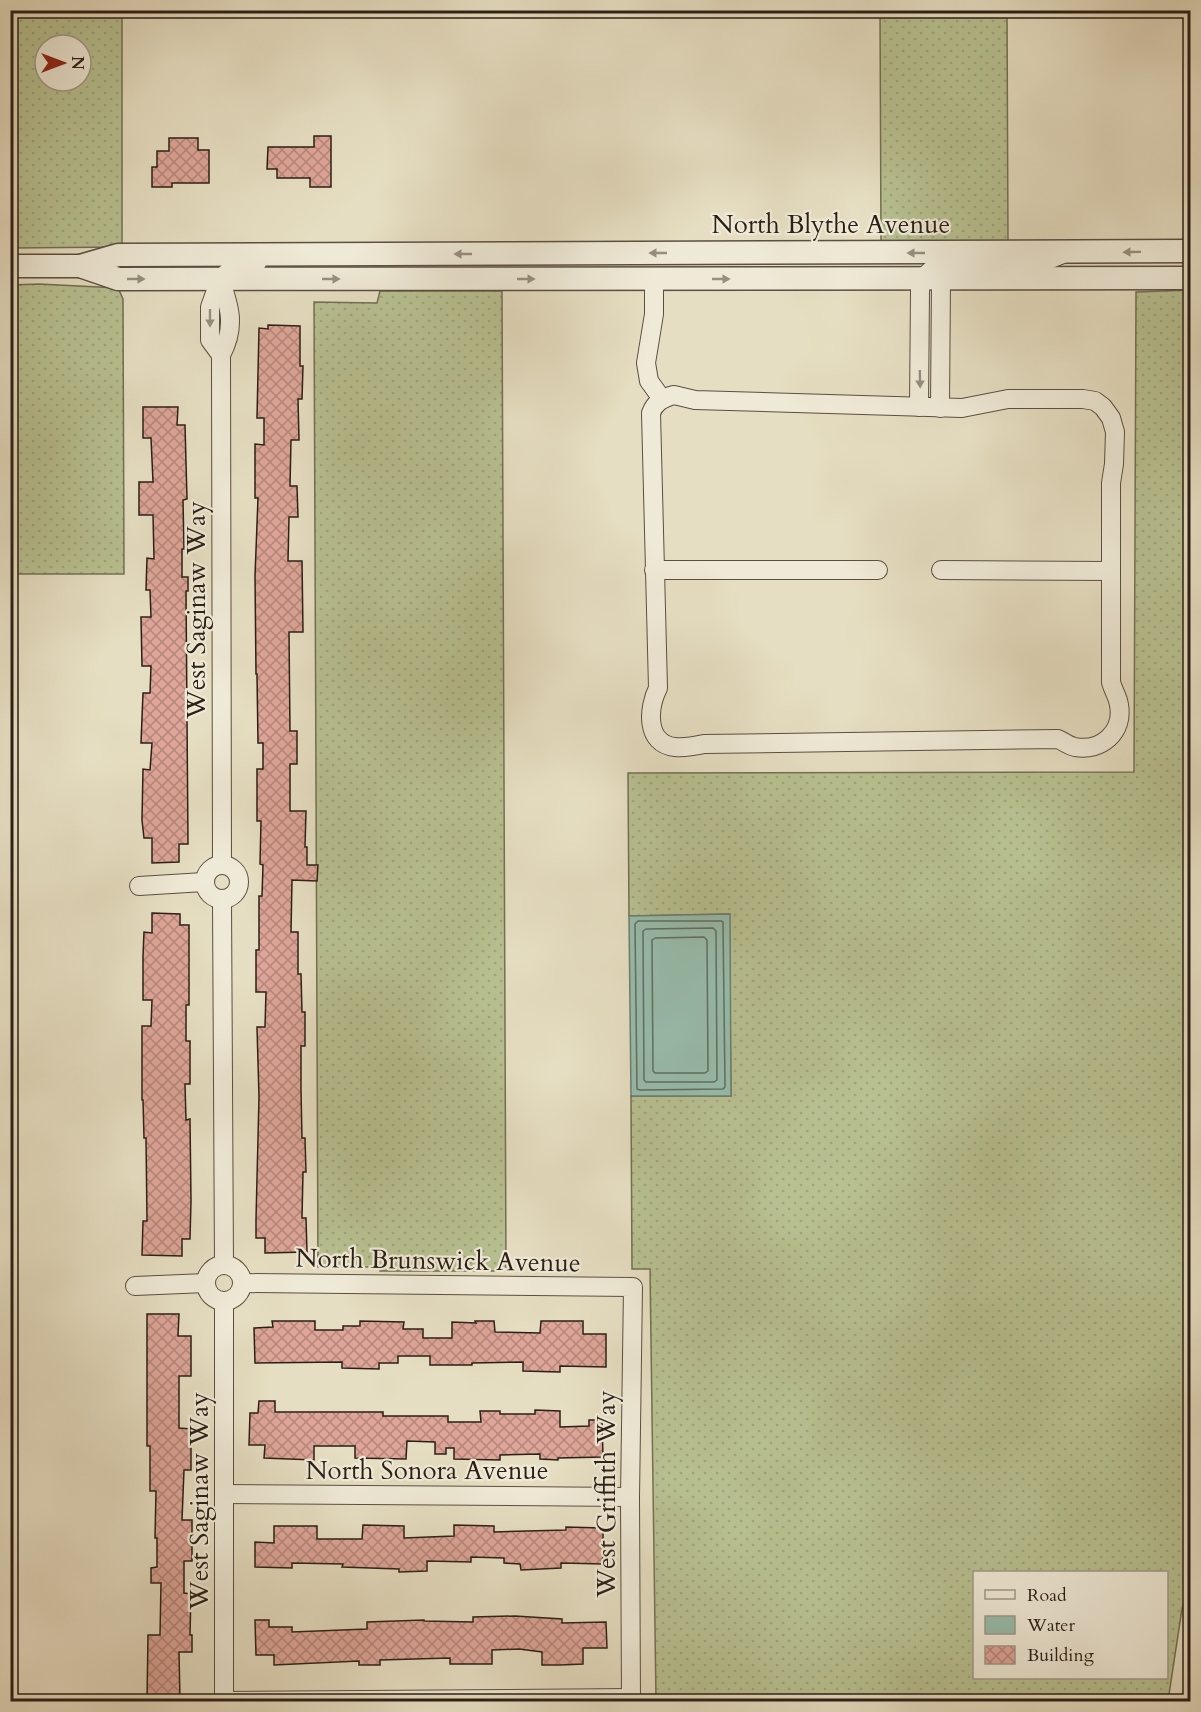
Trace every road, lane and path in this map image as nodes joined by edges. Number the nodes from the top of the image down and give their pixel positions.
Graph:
1 (1191, 251) edge
2 (1067, 252) junction
3 (376, 254) junction
4 (595, 254) junction
5 (10, 266) edge
6 (80, 266) junction
7 (595, 278) junction
8 (1191, 278) edge
9 (220, 279) junction
10 (654, 279) junction
11 (931, 279) junction
12 (940, 347) junction
13 (920, 348) junction
14 (662, 399) junction
15 (919, 407) junction
16 (940, 408) junction
17 (654, 570) junction
18 (878, 570) dead end
19 (941, 570) dead end
20 (1111, 571) junction
21 (222, 864) junction
22 (204, 882) junction
23 (139, 886) dead end
24 (222, 900) junction
25 (225, 1265) junction
26 (206, 1283) junction
27 (242, 1283) junction
28 (135, 1286) dead end
29 (633, 1287) joint
30 (224, 1301) junction
31 (224, 1494) junction
32 (630, 1497) junction
33 (631, 1700) edge
34 (224, 1701) edge

1 -> 2 street, North Blythe Avenue
2 -> 4 street, North Blythe Avenue
2 - 11 street, North Blythe Avenue
4 -> 3 street, North Blythe Avenue
3 - 6 street, North Blythe Avenue
3 - 9 street, North Blythe Avenue
4 - 7 street
5 - 6 street, North Blythe Avenue
6 -> 9 street, North Blythe Avenue
9 -> 7 street, North Blythe Avenue
7 - 10 street, North Blythe Avenue
8 - 11 street, North Blythe Avenue
9 - 21 street, West Saginaw Way
10 -> 11 street, North Blythe Avenue
10 - 14 street
11 - 12 street
11 - 13 street
12 - 13 street
12 - 16 street
13 -> 15 street
14 - 15 street
14 - 17 street
15 - 16 street
16 - 20 street
17 - 18 street
17 - 20 street
19 - 20 street
21 - 22 street
21 - 24 street
22 - 23 street
22 - 24 street
24 - 25 street
25 - 26 street
25 - 27 street
26 - 28 street
26 - 30 street
27 - 29 street, North Brunswick Avenue
27 - 30 street
29 - 32 street, West Griffith Way
30 - 31 street, West Saginaw Way
31 - 32 street, North Sonora Avenue
31 - 34 street, West Saginaw Way
32 - 33 street, West Griffith Way
33 - 34 street

